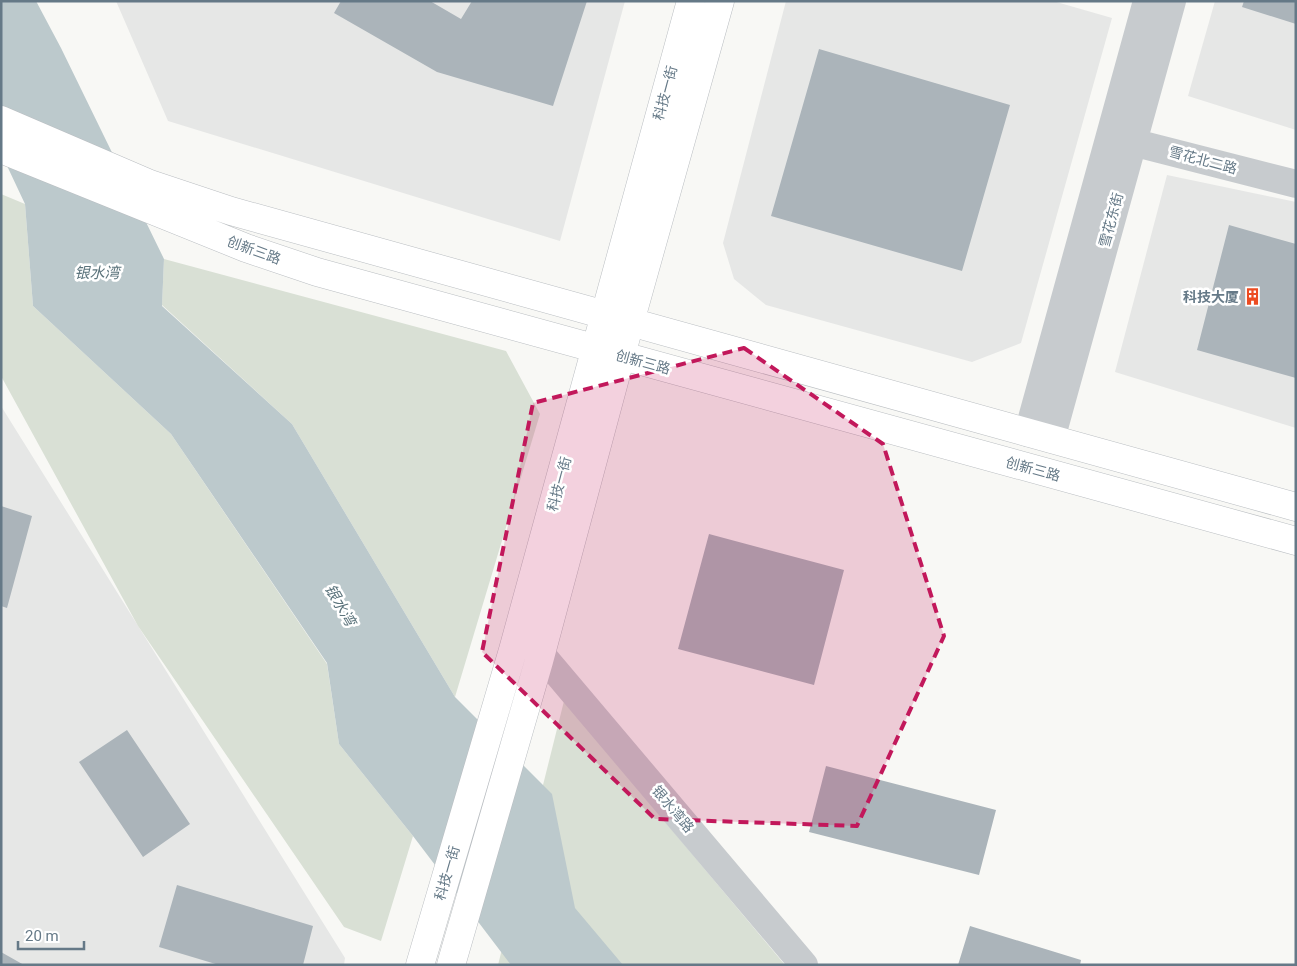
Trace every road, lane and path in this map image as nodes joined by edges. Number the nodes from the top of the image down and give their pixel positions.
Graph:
1 (691, 1) edge
2 (720, 1) edge
3 (1146, 1) edge
4 (1172, 1) edge
5 (1, 120) edge
6 (1122, 139) junction
7 (1, 148) edge
8 (1296, 184) edge
9 (617, 318) junction
10 (608, 352) junction
11 (1040, 436) junction
12 (1296, 507) edge
13 (1296, 540) edge
14 (540, 657) junction
15 (420, 965) edge
16 (451, 965) edge
17 (804, 965) edge

1 - 9 main road, 科技一街
2 - 9 main road, 科技一街
3 - 6 street, 雪花东街
4 - 6 street, 雪花东街
5 - 9 main road
6 - 8 street, 雪花北二路
6 - 11 street, 雪花东街
7 - 10 main road, 创新三路
9 - 10 main road, 科技一街
9 - 11 main road
10 - 13 main road, 创新三路
10 - 14 main road, 科技一街
10 - 15 main road, 科技一街
11 - 12 main road
14 - 16 main road, 科技一街
14 - 17 street, 银水湾路

